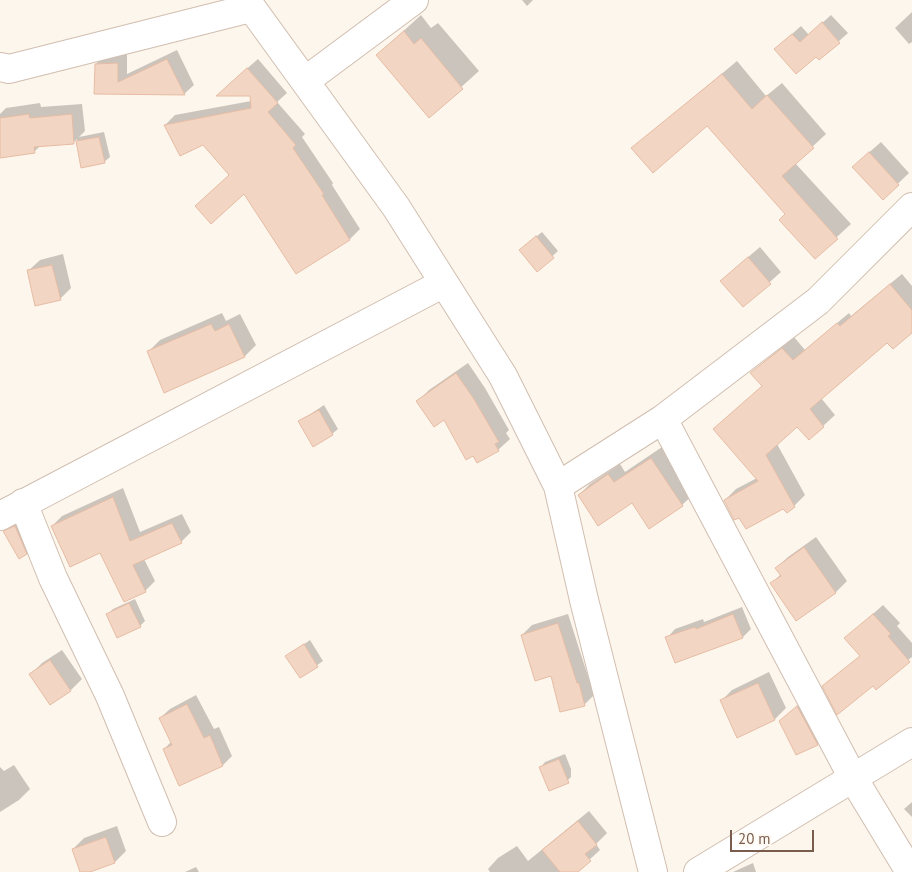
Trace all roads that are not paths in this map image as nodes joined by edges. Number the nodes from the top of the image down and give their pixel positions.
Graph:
1 (414, 0) edge
2 (249, 4) edge
3 (0, 68) edge
4 (305, 81) junction
5 (912, 207) edge
6 (444, 283) junction
7 (663, 419) junction
8 (558, 486) junction
9 (23, 503) junction
10 (0, 516) edge
11 (912, 742) edge
12 (853, 778) junction
13 (162, 822) dead end
14 (653, 872) edge
15 (698, 872) edge
16 (910, 872) edge

1 - 4 street
2 - 3 street
2 - 4 street
4 - 6 street
5 - 7 street
6 - 8 street
6 - 9 street
7 - 8 street
7 - 12 street
8 - 14 street
9 - 10 street
9 - 13 street
11 - 12 street
12 - 15 street
12 - 16 street

